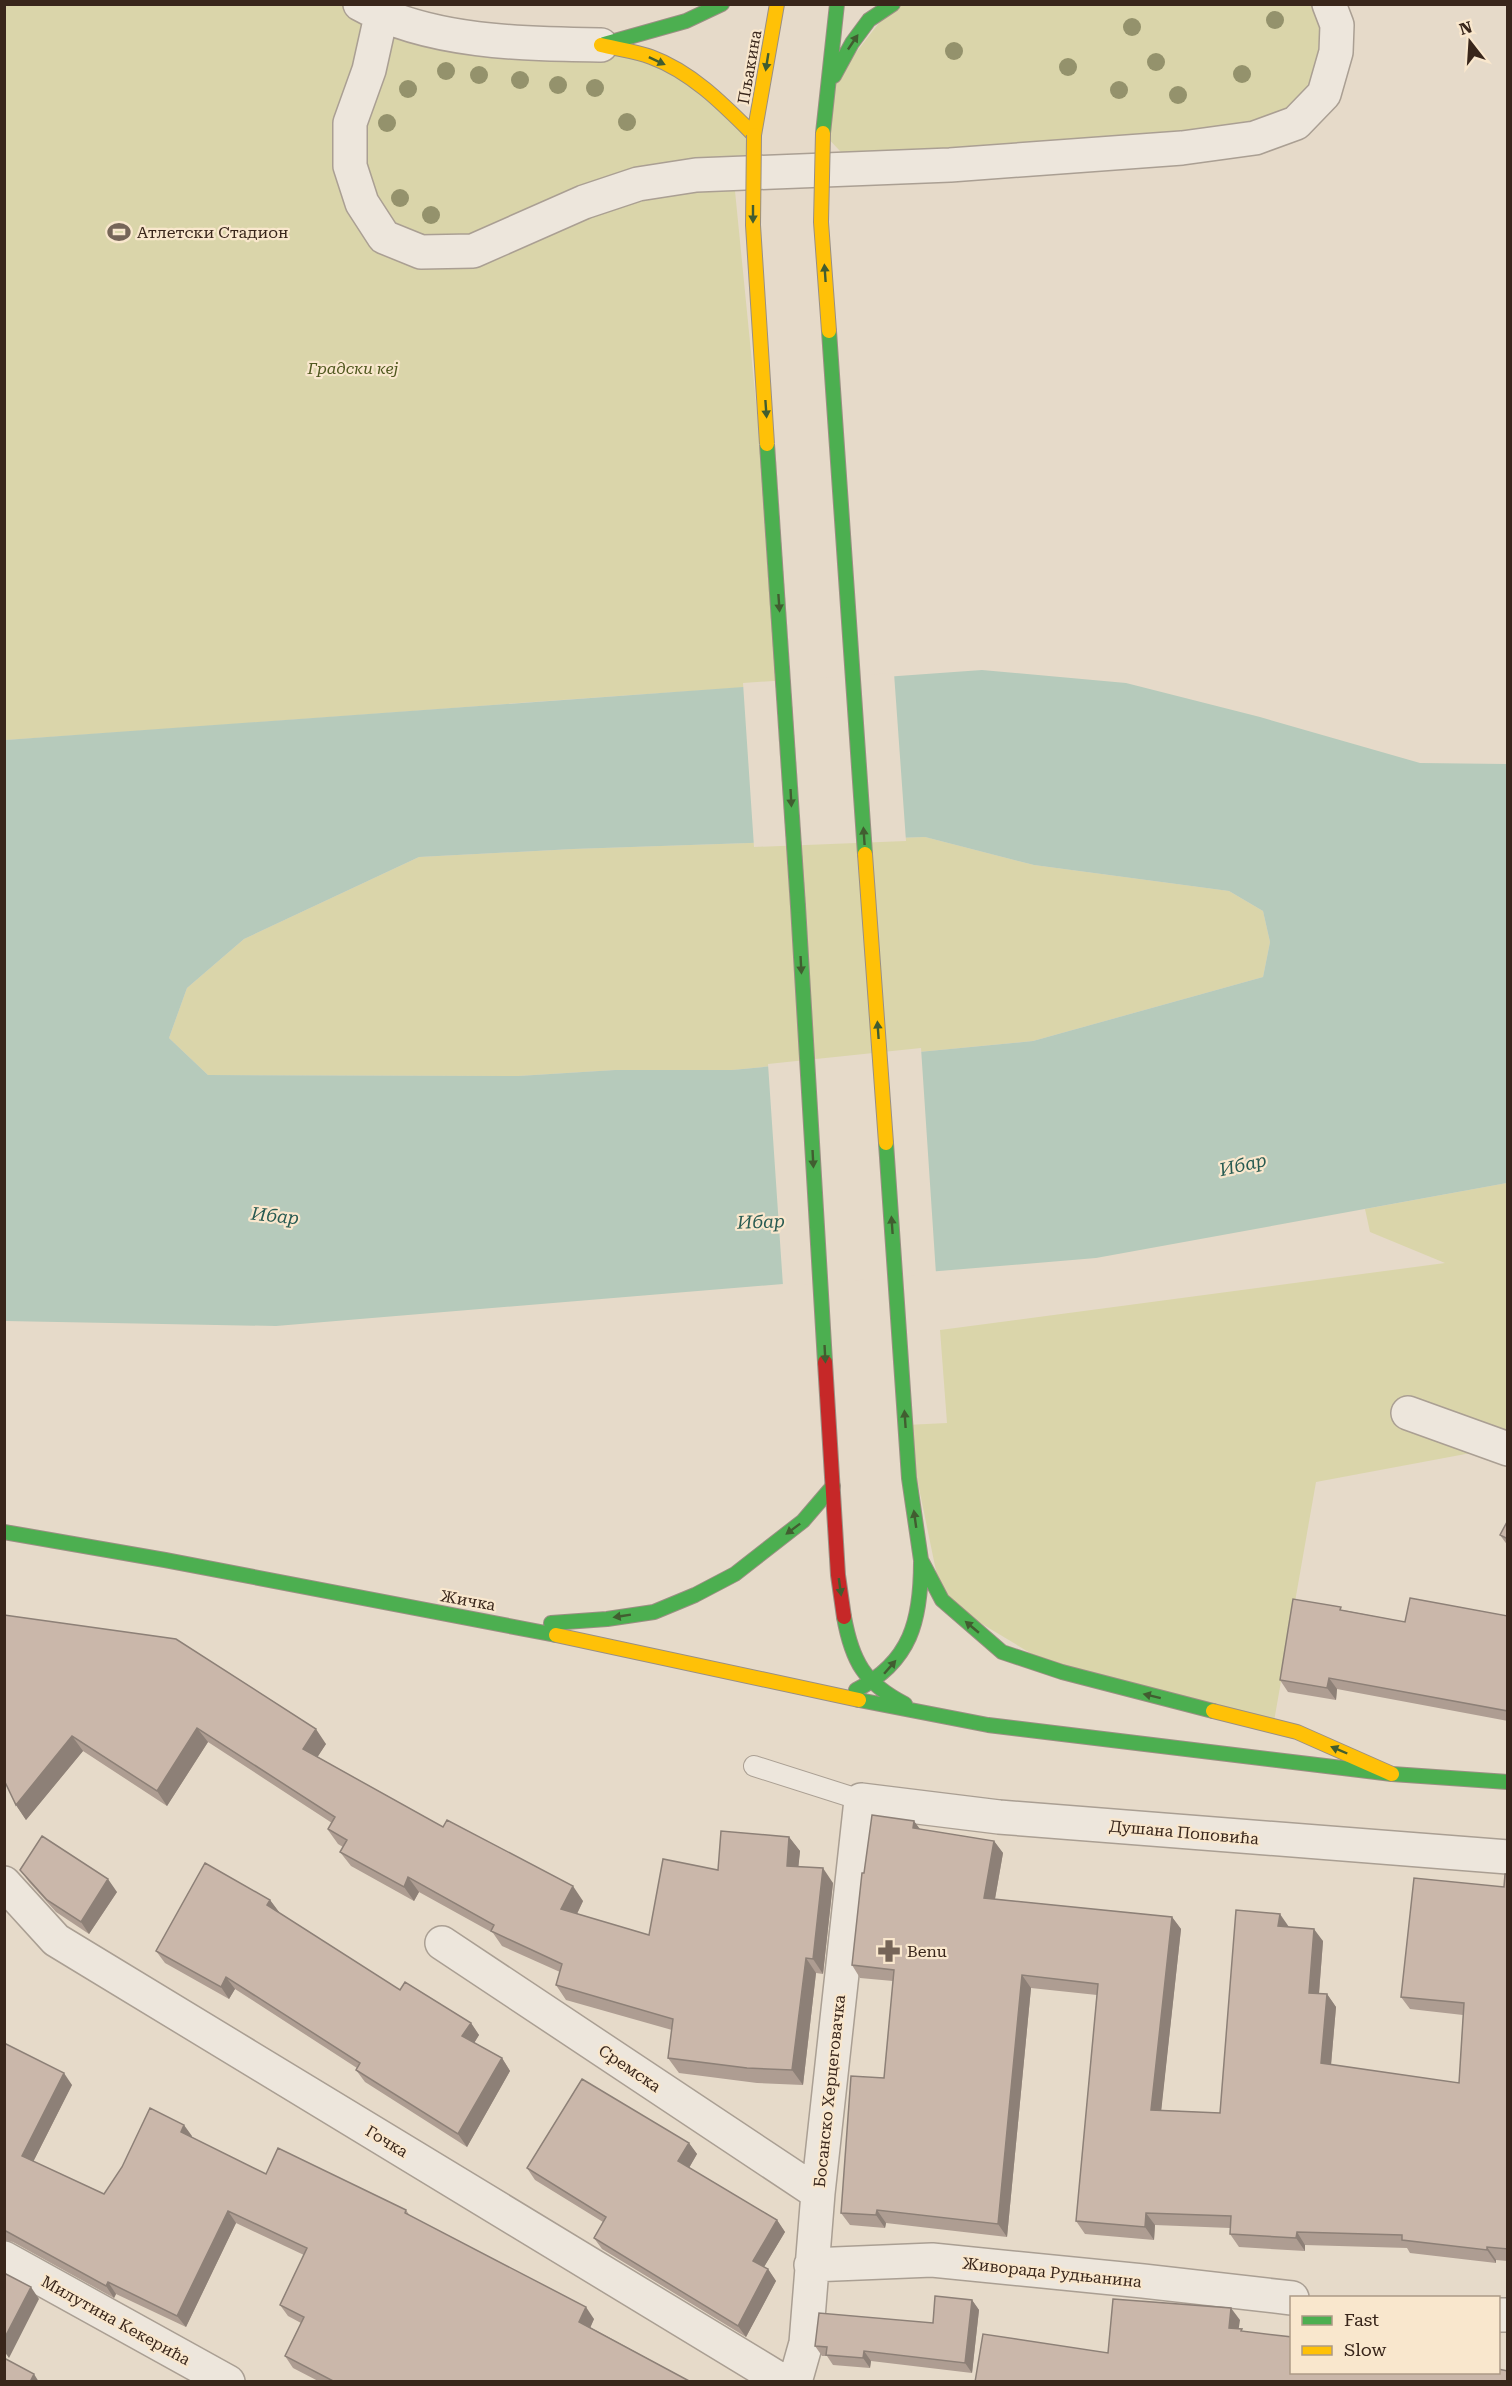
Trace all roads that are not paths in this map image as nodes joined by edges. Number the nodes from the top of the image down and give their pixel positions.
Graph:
1 (722, 4) edge
2 (777, 4) edge
3 (837, 4) edge
4 (893, 4) edge
5 (1329, 4) edge
6 (371, 10) edge
7 (601, 45) junction
8 (826, 91) junction
9 (754, 135) junction
10 (1408, 1413) dead end
11 (1508, 1449) edge
12 (833, 1486) junction
13 (4, 1532) edge
14 (921, 1560) junction
15 (498, 1622) junction
16 (874, 1683) junction
17 (818, 1691) junction
18 (922, 1714) junction
19 (754, 1766) dead end
20 (1392, 1774) junction
21 (1508, 1782) edge
22 (861, 1800) junction
23 (1508, 1857) edge
24 (4, 1883) edge
25 (442, 1943) dead end
26 (818, 2193) junction
27 (4, 2258) edge
28 (811, 2265) junction
29 (1290, 2298) edge
30 (228, 2382) edge
31 (784, 2382) edge
32 (795, 2382) edge

1 - 7 main road
2 -> 9 main road, Пљакина
3 - 8 main road
8 -> 4 main road
5 - 6 street
6 - 7 street
7 -> 9 main road
14 -> 8 main road, bridge
9 -> 12 main road, Пљакина, bridge
10 - 11 street
12 -> 15 main road
12 -> 16 main road, Пљакина
13 - 15 main road, Жичка
16 -> 14 main road
20 -> 14 main road
15 - 17 main road, Жичка
16 - 17 main road
16 - 18 main road, Пљакина
17 - 18 main road, Жичка
18 - 20 main road
19 - 22 lane
20 - 21 main road
22 - 23 street, Душана Поповића
22 - 26 street, Босанско Херцеговачка
24 - 31 street, Гочка
25 - 26 street, Сремска
26 - 28 street, Босанско Херцеговачка
27 - 30 street, Милутина Кекерића
28 - 29 street, Живорада Рудњанина
28 - 32 street, Босанско Херцеговачка

